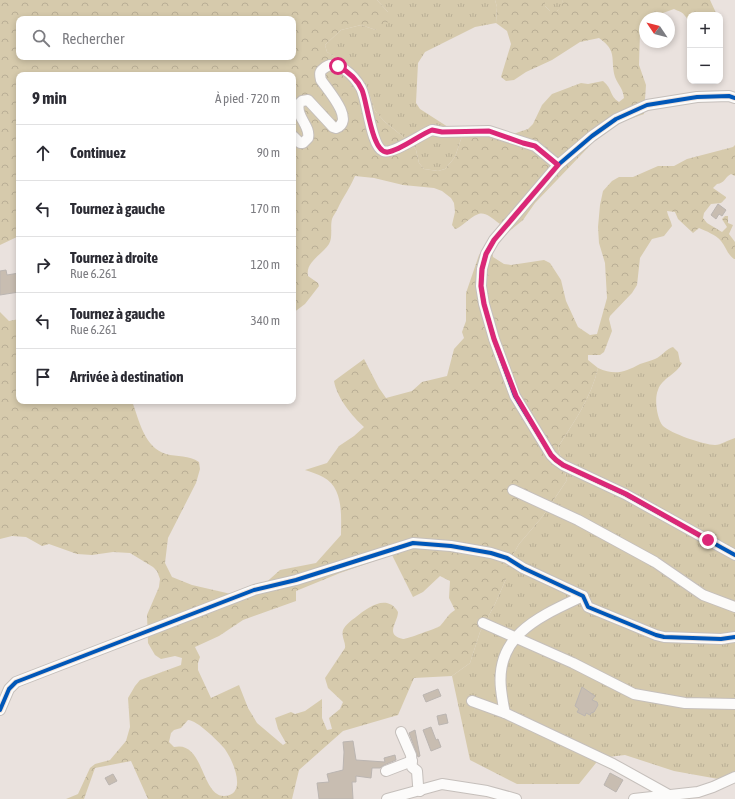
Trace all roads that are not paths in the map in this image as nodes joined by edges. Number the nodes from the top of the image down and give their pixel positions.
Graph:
1 (733, 94) edge
2 (296, 139) edge
3 (558, 165) junction
4 (513, 490) dead end
5 (735, 555) edge
6 (583, 596) junction
7 (735, 607) edge
8 (483, 622) dead end
9 (735, 637) edge
10 (514, 638) junction
11 (472, 701) dead end
12 (735, 704) edge
13 (0, 710) edge
14 (505, 713) junction
15 (401, 732) dead end
16 (412, 761) junction
17 (386, 771) dead end
18 (732, 781) edge
19 (420, 791) junction
20 (669, 795) junction
21 (387, 799) edge
22 (516, 799) edge
23 (634, 799) edge

1 - 3 street
2 - 3 street
3 - 5 street
4 - 7 street
6 - 9 street
6 - 10 street
6 - 13 street
8 - 10 street
10 - 12 street
10 - 14 street
11 - 14 street
14 - 20 street
15 - 16 street
16 - 17 street
16 - 19 street
18 - 20 street
19 - 21 street
19 - 22 street
20 - 23 street

